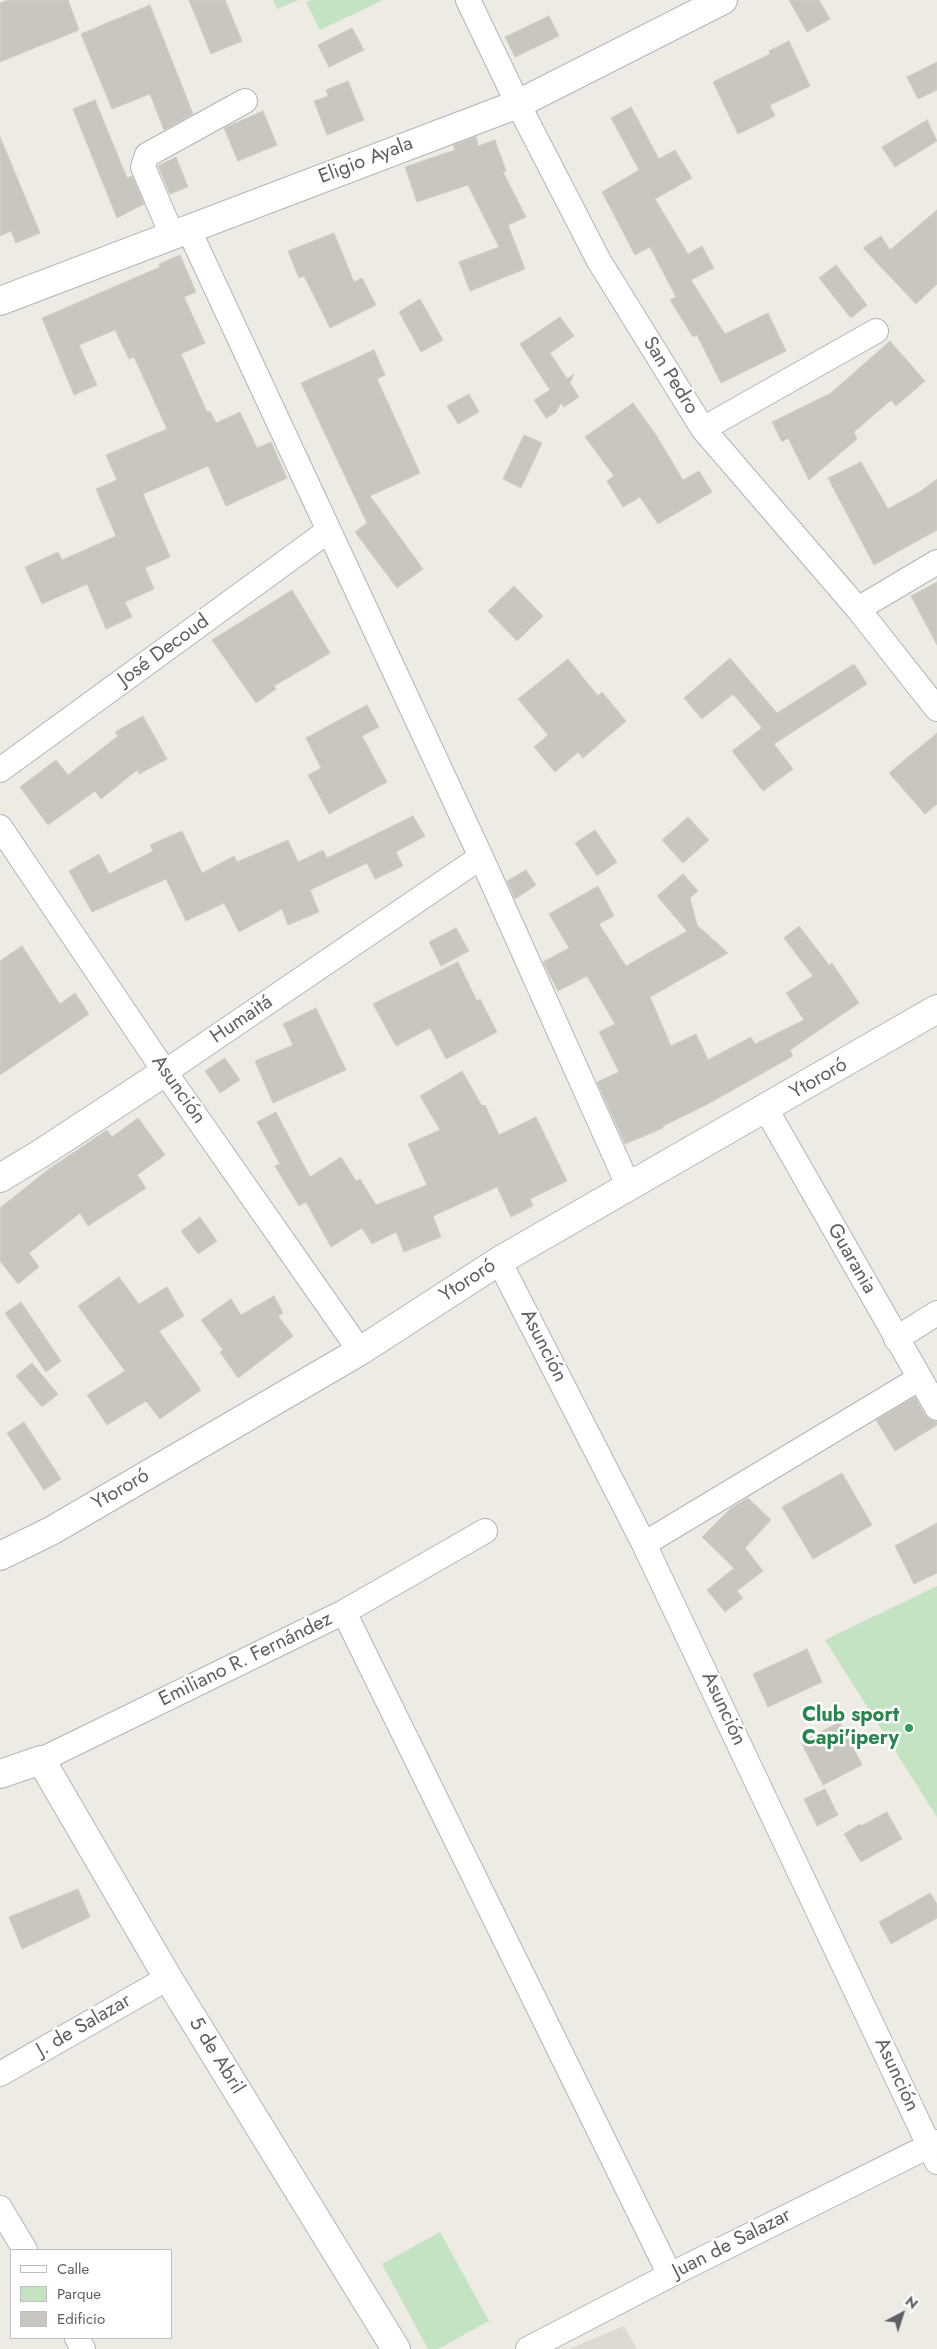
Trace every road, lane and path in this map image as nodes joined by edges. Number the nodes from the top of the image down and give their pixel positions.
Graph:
1 (468, 0) edge
2 (723, 0) edge
3 (245, 102) dead end
4 (518, 104) junction
5 (180, 231) junction
6 (0, 301) edge
7 (876, 331) dead end
8 (703, 429) junction
9 (328, 531) junction
10 (937, 562) edge
11 (858, 609) junction
12 (937, 708) edge
13 (0, 770) edge
14 (0, 827) edge
15 (481, 857) junction
16 (937, 1009) edge
17 (165, 1072) junction
18 (766, 1109) junction
19 (0, 1178) edge
20 (628, 1185) junction
21 (500, 1261) junction
22 (937, 1313) edge
23 (896, 1338) junction
24 (360, 1351) junction
25 (920, 1378) junction
26 (937, 1408) edge
27 (486, 1531) dead end
28 (644, 1544) junction
29 (0, 1556) edge
30 (344, 1612) junction
31 (41, 1760) junction
32 (0, 1774) edge
33 (168, 1978) junction
34 (0, 2074) edge
35 (934, 2150) edge
36 (0, 2208) edge
37 (24, 2249) edge
38 (670, 2275) junction
39 (396, 2349) edge
40 (528, 2349) edge

1 - 4 street, San Pedro
2 - 4 street, Eligio Ayala
3 - 5 street
4 - 5 street, Eligio Ayala
4 - 8 street, San Pedro
5 - 6 street, Eligio Ayala
5 - 9 street
7 - 8 street
8 - 11 street, San Pedro
9 - 13 street, José Decoud
9 - 15 street
10 - 11 street
11 - 12 street, San Pedro
14 - 17 street, Asunción
15 - 17 street, Humaitá
15 - 20 street
16 - 18 street, Ytororó
17 - 19 street, Humaitá
17 - 24 street, Asunción
18 - 20 street, Ytororó
18 - 23 street, Guarania
20 - 21 street, Ytororó
21 - 24 street, Ytororó
21 - 28 street, Asunción
22 - 23 street
23 - 25 street, Guarania
24 - 29 street, Ytororó
25 - 26 street, Guarania
25 - 28 street
27 - 30 street, Emiliano R. Fernández
28 - 35 street, Asunción
30 - 31 street, Emiliano R. Fernández
30 - 38 street
31 - 32 street, Emiliano R. Fernández
31 - 33 street, 5 de Abril
33 - 34 street, J. de Salazar
33 - 39 street, 5 de Abril
35 - 38 street, Juan de Salazar
36 - 37 street
38 - 40 street, Juan de Salazar

